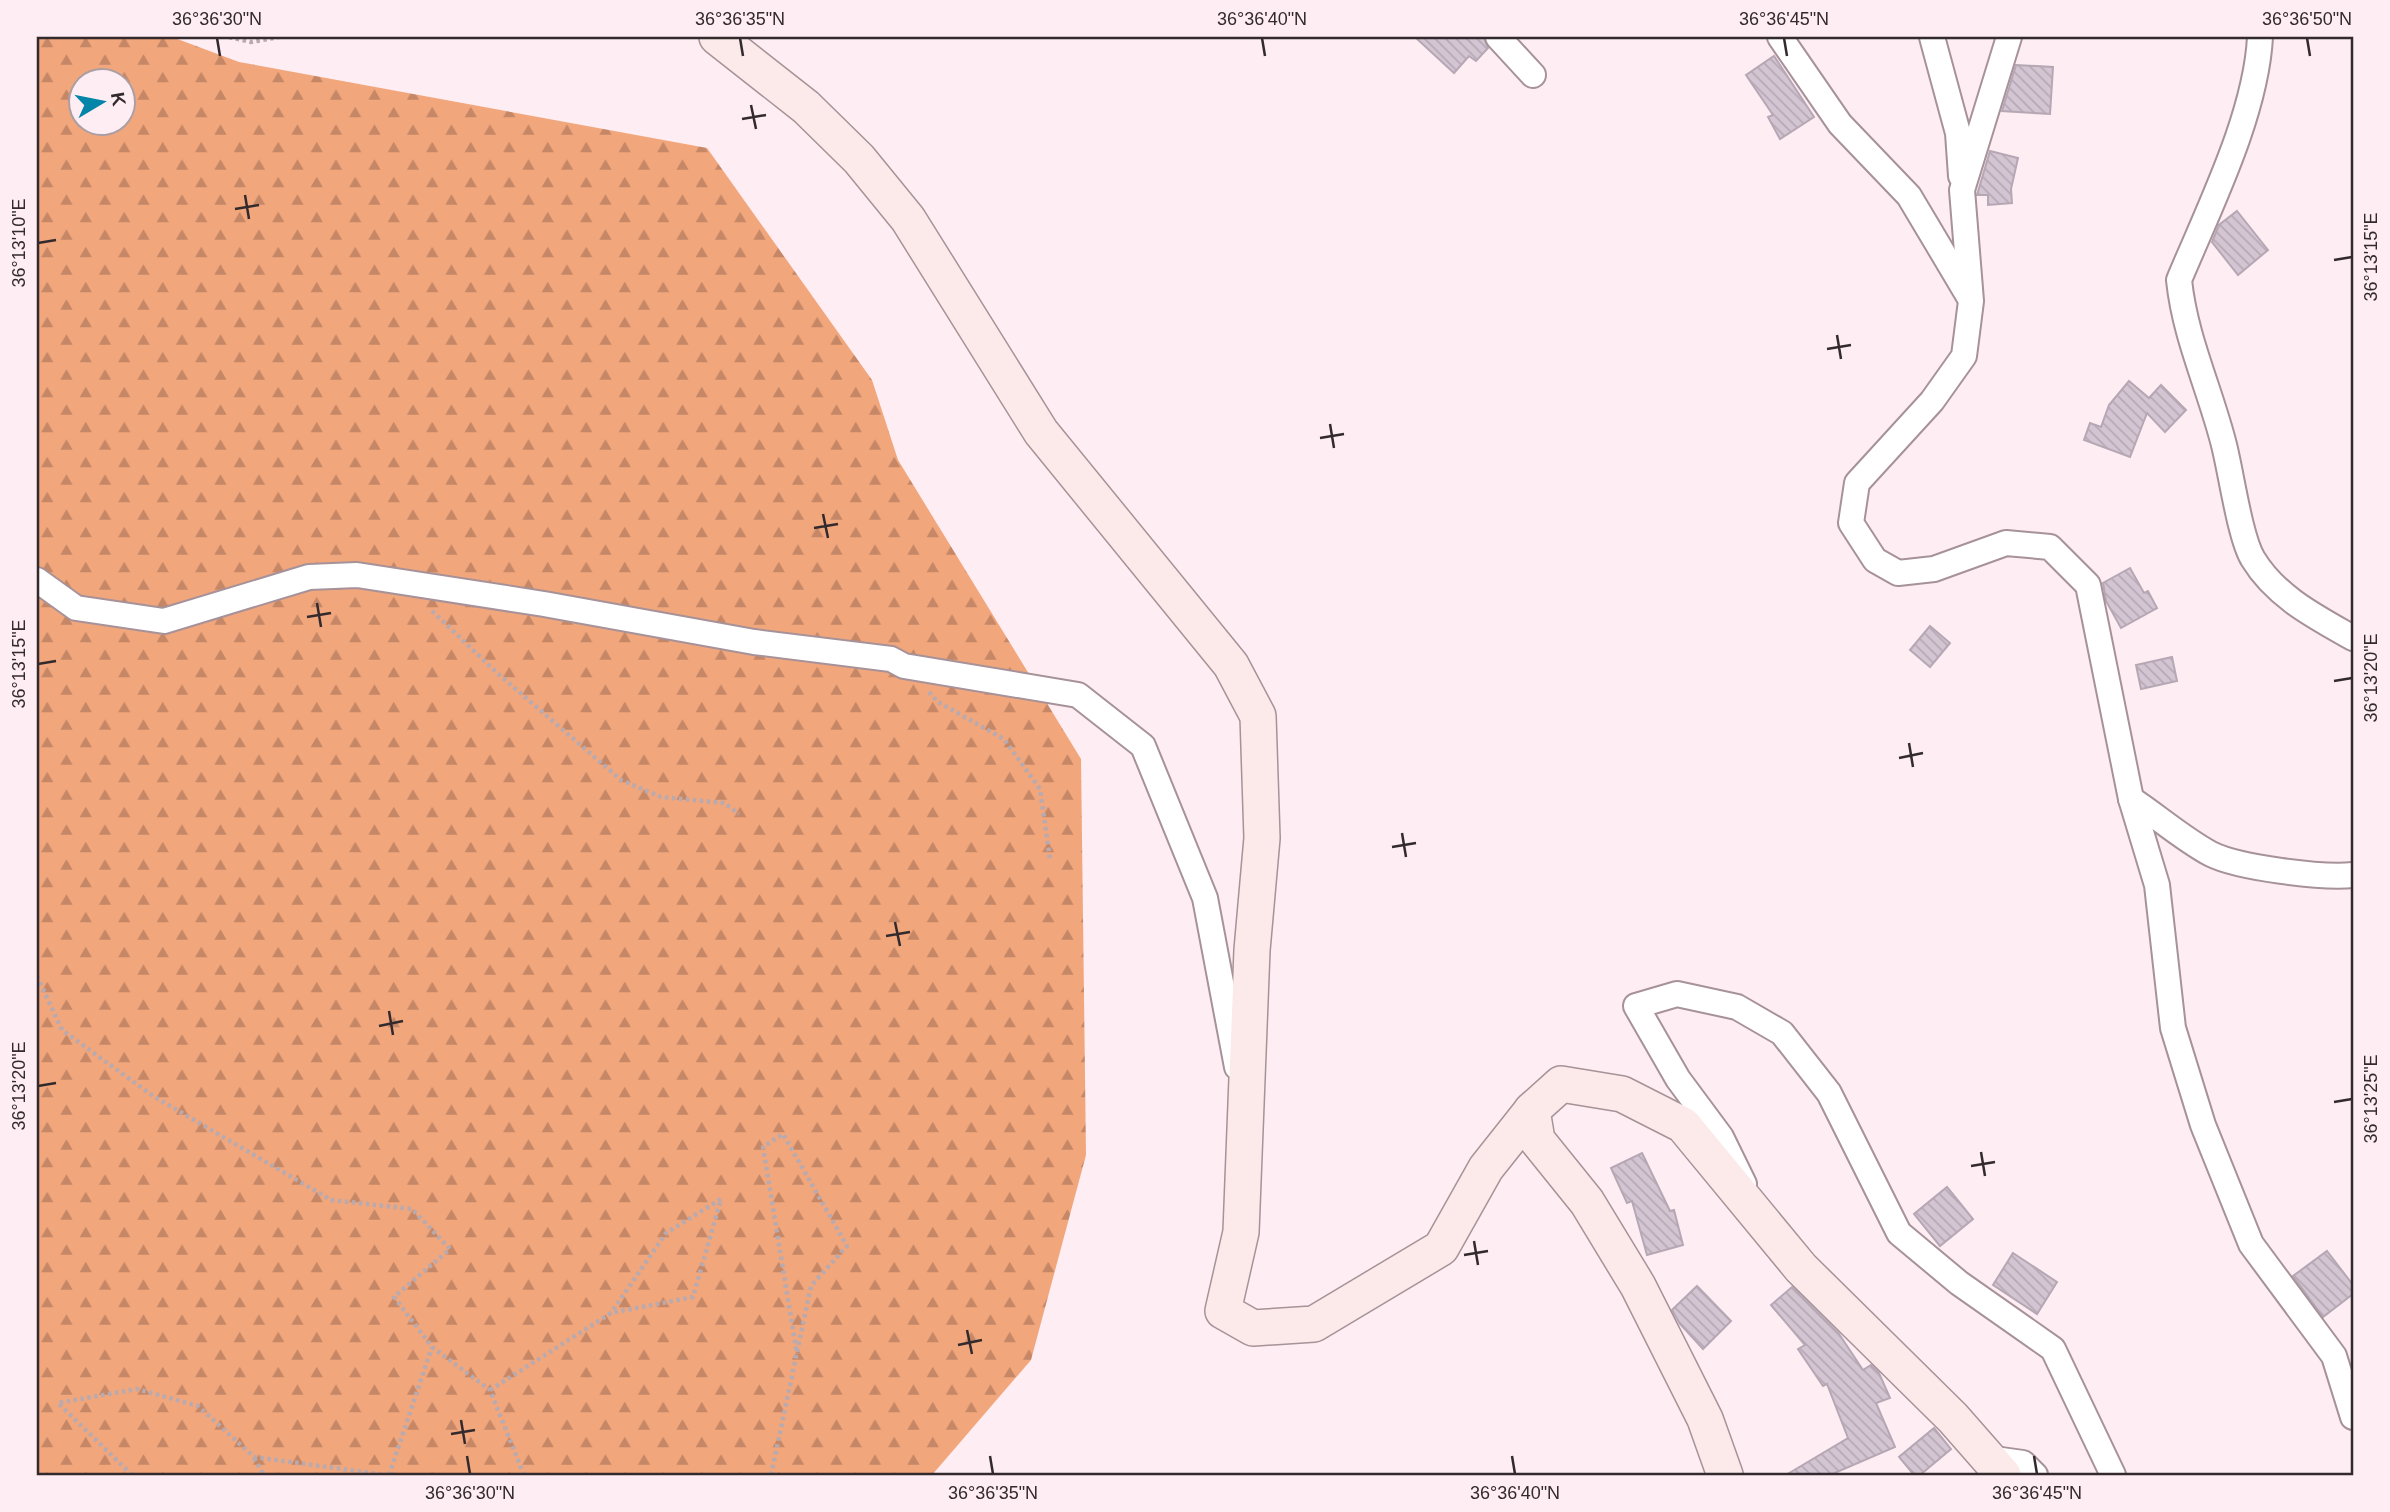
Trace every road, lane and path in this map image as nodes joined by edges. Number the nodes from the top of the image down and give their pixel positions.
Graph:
1 (229, 37) edge
2 (279, 37) edge
3 (717, 37) edge
4 (1498, 37) edge
5 (1780, 37) edge
6 (1933, 37) edge
7 (2010, 37) edge
8 (2260, 37) edge
9 (1533, 75) dead end
10 (1962, 190) junction
11 (1971, 301) junction
12 (37, 580) edge
13 (396, 582) junction
14 (2353, 638) edge
15 (904, 666) junction
16 (2131, 799) junction
17 (739, 814) dead end
18 (1050, 859) dead end
19 (2353, 874) edge
20 (37, 976) edge
21 (1532, 1110) junction
22 (1247, 1117) junction
23 (1763, 1222) junction
24 (611, 1314) junction
25 (432, 1347) junction
26 (797, 1354) junction
27 (491, 1390) junction
28 (2353, 1417) edge
29 (254, 1457) junction
30 (1993, 1469) edge
31 (132, 1475) edge
32 (264, 1475) edge
33 (388, 1475) edge
34 (524, 1475) edge
35 (771, 1475) edge
36 (1726, 1475) edge
37 (2035, 1475) edge
38 (2113, 1475) edge

1 - 2 path
3 - 22 street
4 - 9 street
5 - 11 street
6 - 10 street
7 - 10 street
8 - 14 street
10 - 11 street
11 - 16 street
12 - 13 street
13 - 15 street
13 - 17 path
15 - 18 path
15 - 22 street
16 - 19 street
16 - 28 street
20 - 25 path
21 - 22 street
21 - 23 street
21 - 36 street
23 - 30 street
23 - 38 street
24 - 24 path
24 - 27 path
25 - 27 path
25 - 33 path
26 - 26 path
26 - 35 path
27 - 34 path
29 - 31 path
29 - 32 path
29 - 33 path
30 - 37 street

